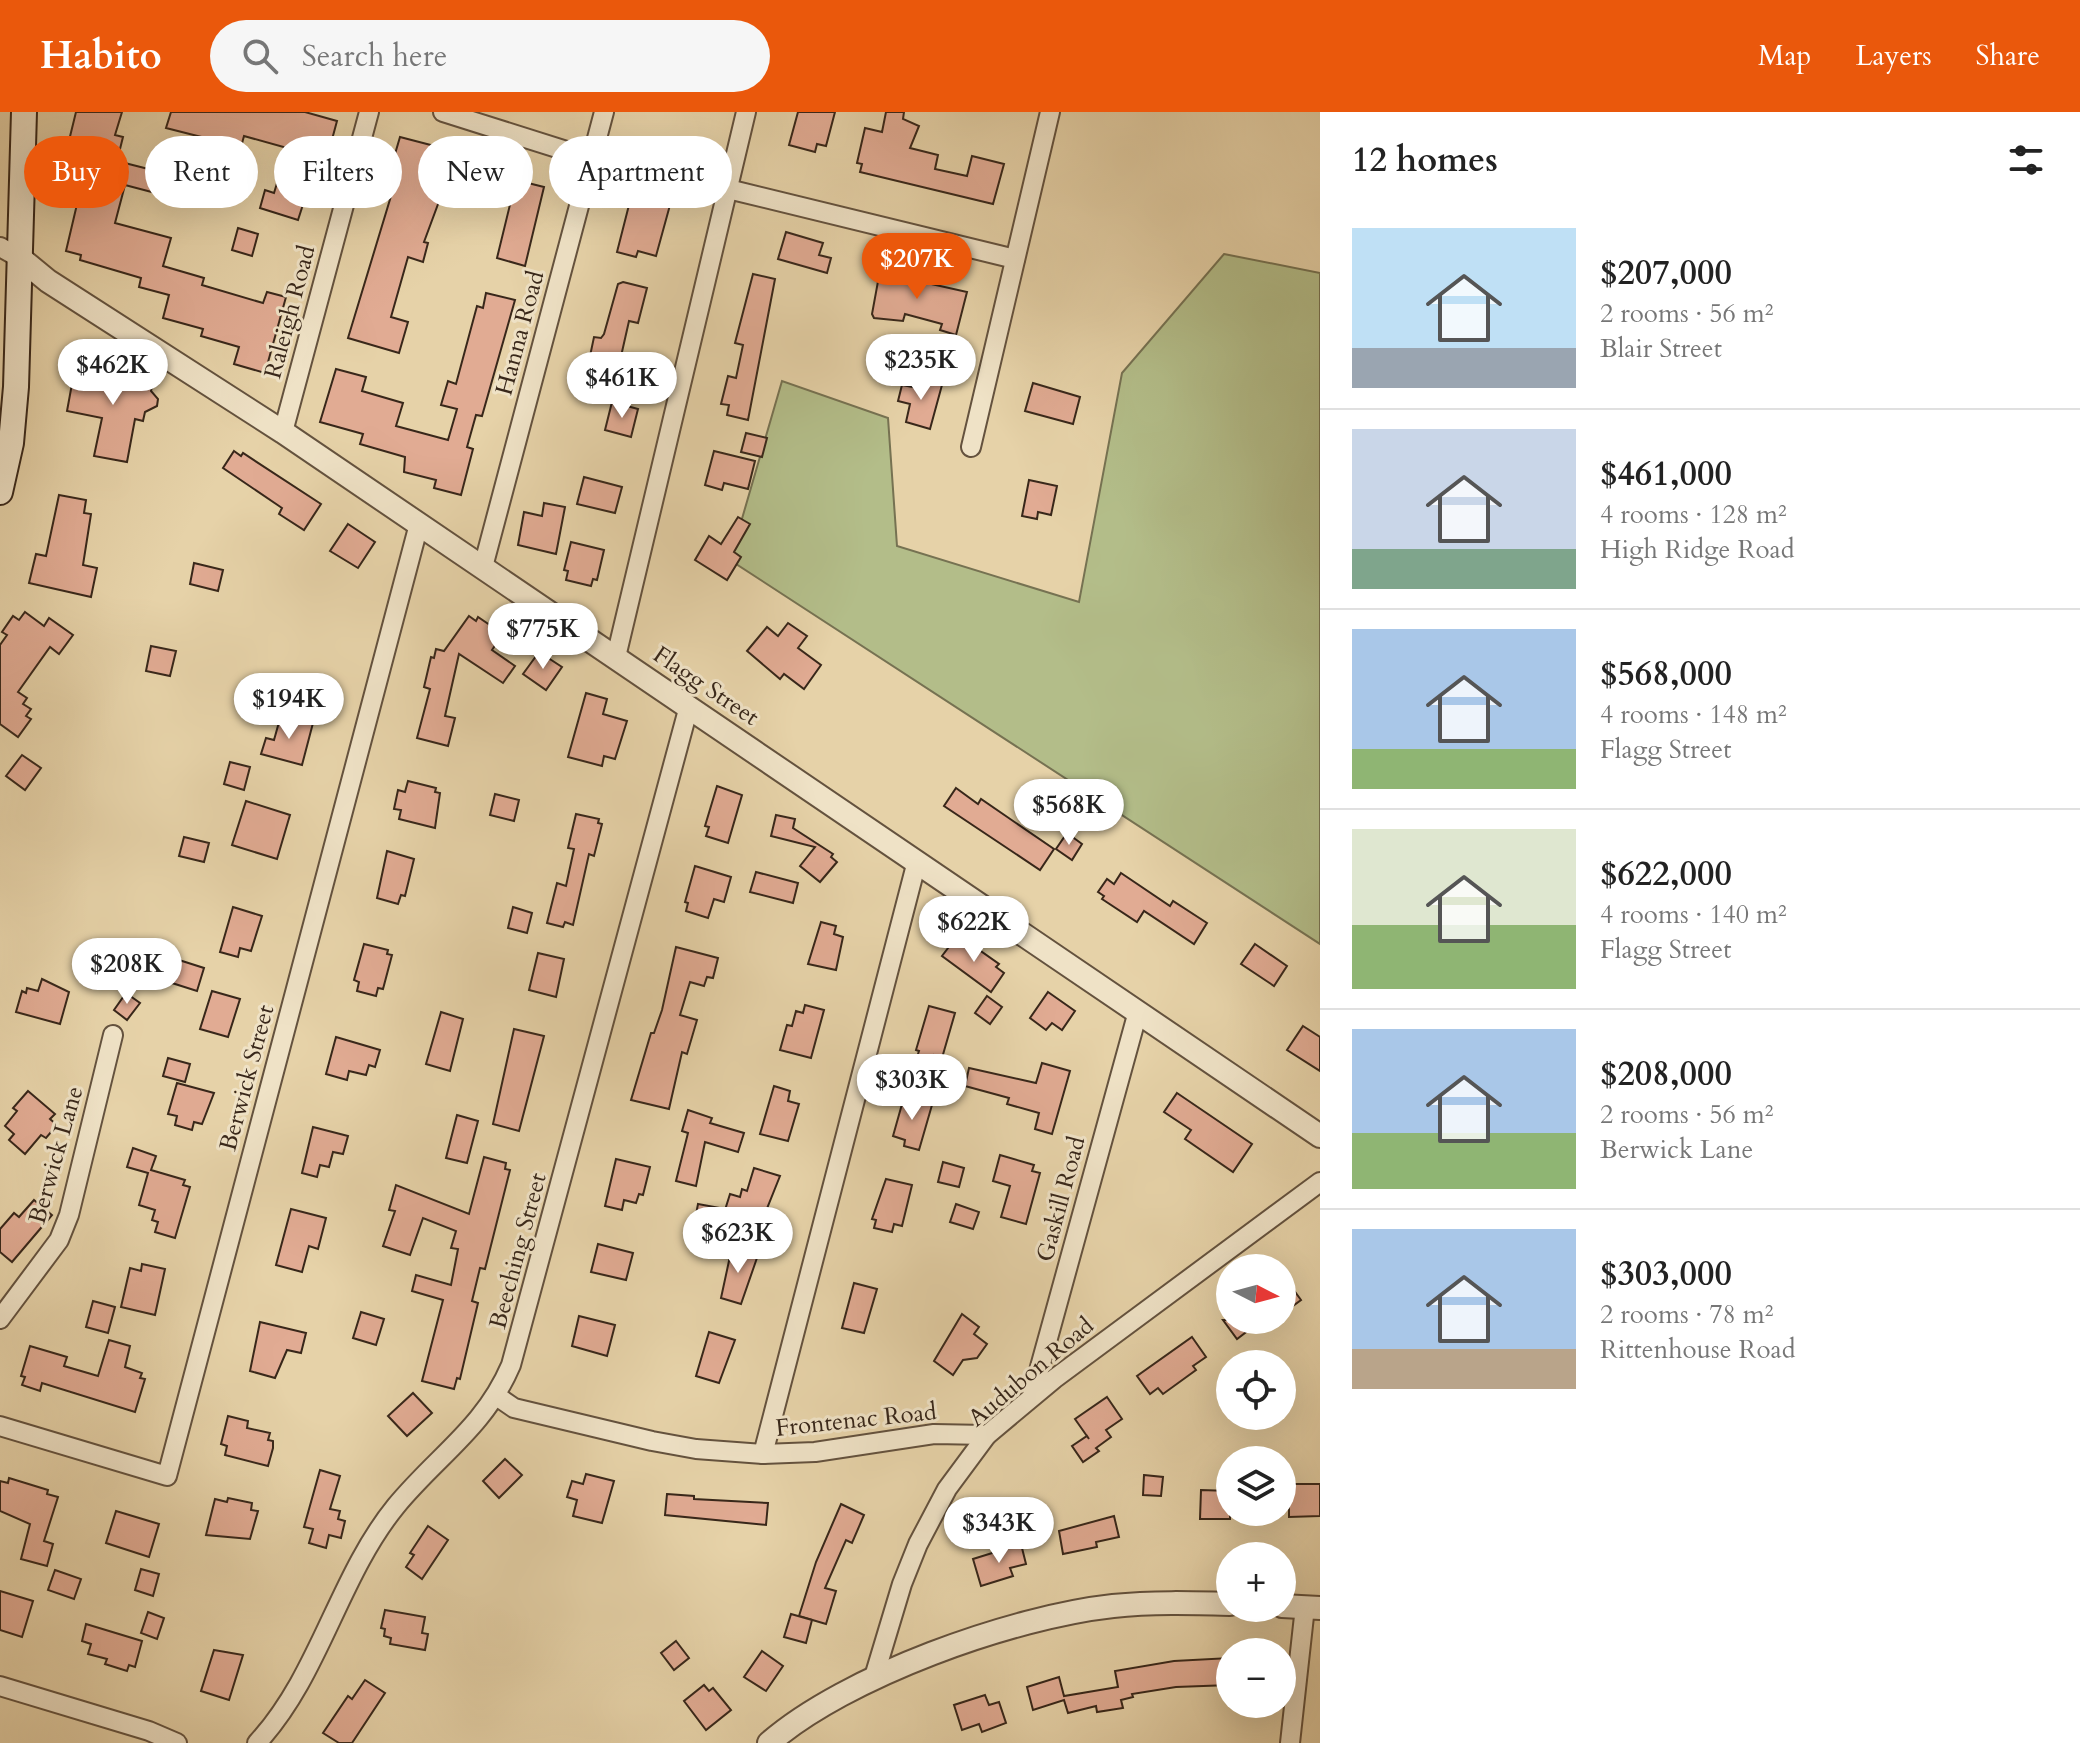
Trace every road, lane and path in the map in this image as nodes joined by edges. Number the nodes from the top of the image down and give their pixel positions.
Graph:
1 (24, 112) edge
2 (369, 112) edge
3 (443, 112) edge
4 (604, 112) edge
5 (746, 112) edge
6 (1050, 112) edge
7 (598, 136) edge
8 (549, 145) edge
9 (732, 172) edge
10 (732, 190) edge
11 (579, 208) edge
12 (723, 208) edge
13 (10, 252) edge
14 (1015, 259) junction
15 (283, 432) junction
16 (971, 447) dead end
17 (0, 492) edge
18 (419, 524) junction
19 (483, 567) junction
20 (616, 657) junction
21 (689, 706) junction
22 (917, 861) junction
23 (1137, 1015) junction
24 (113, 1035) dead end
25 (1320, 1136) edge
26 (1320, 1182) edge
27 (0, 1319) edge
28 (1032, 1396) junction
29 (498, 1397) junction
30 (0, 1426) edge
31 (987, 1435) junction
32 (763, 1454) junction
33 (1216, 1604) edge
34 (1312, 1608) edge
35 (874, 1677) junction
36 (0, 1686) edge
37 (774, 1741) edge
38 (177, 1743) edge
39 (257, 1743) edge
40 (1290, 1743) edge

1 - 13 main road
2 - 15 street, Raleigh Road
3 - 8 street
4 - 7 street, Hanna Road
5 - 9 street
6 - 14 street
10 - 14 street
11 - 19 street, Hanna Road
12 - 20 street
13 - 15 street, Flagg Street
13 - 17 main road
14 - 16 street
15 - 18 street, Flagg Street
18 - 19 street, Flagg Street
18 - 30 street, Berwick Street
19 - 20 street, Flagg Street
20 - 21 street, Flagg Street
21 - 22 street, Flagg Street
21 - 29 street, Beeching Street
22 - 23 street, Flagg Street
22 - 32 street
23 - 25 street, Flagg Street
23 - 28 street, Gaskill Road
24 - 27 street, Berwick Lane
26 - 28 street, Audubon Road
28 - 31 street, Audubon Road
29 - 32 street, Frontenac Road
29 - 39 street, Beeching Street
31 - 32 street, Frontenac Road
31 - 35 street, Audubon Road
33 - 35 street
34 - 40 street
35 - 37 street
36 - 38 street

